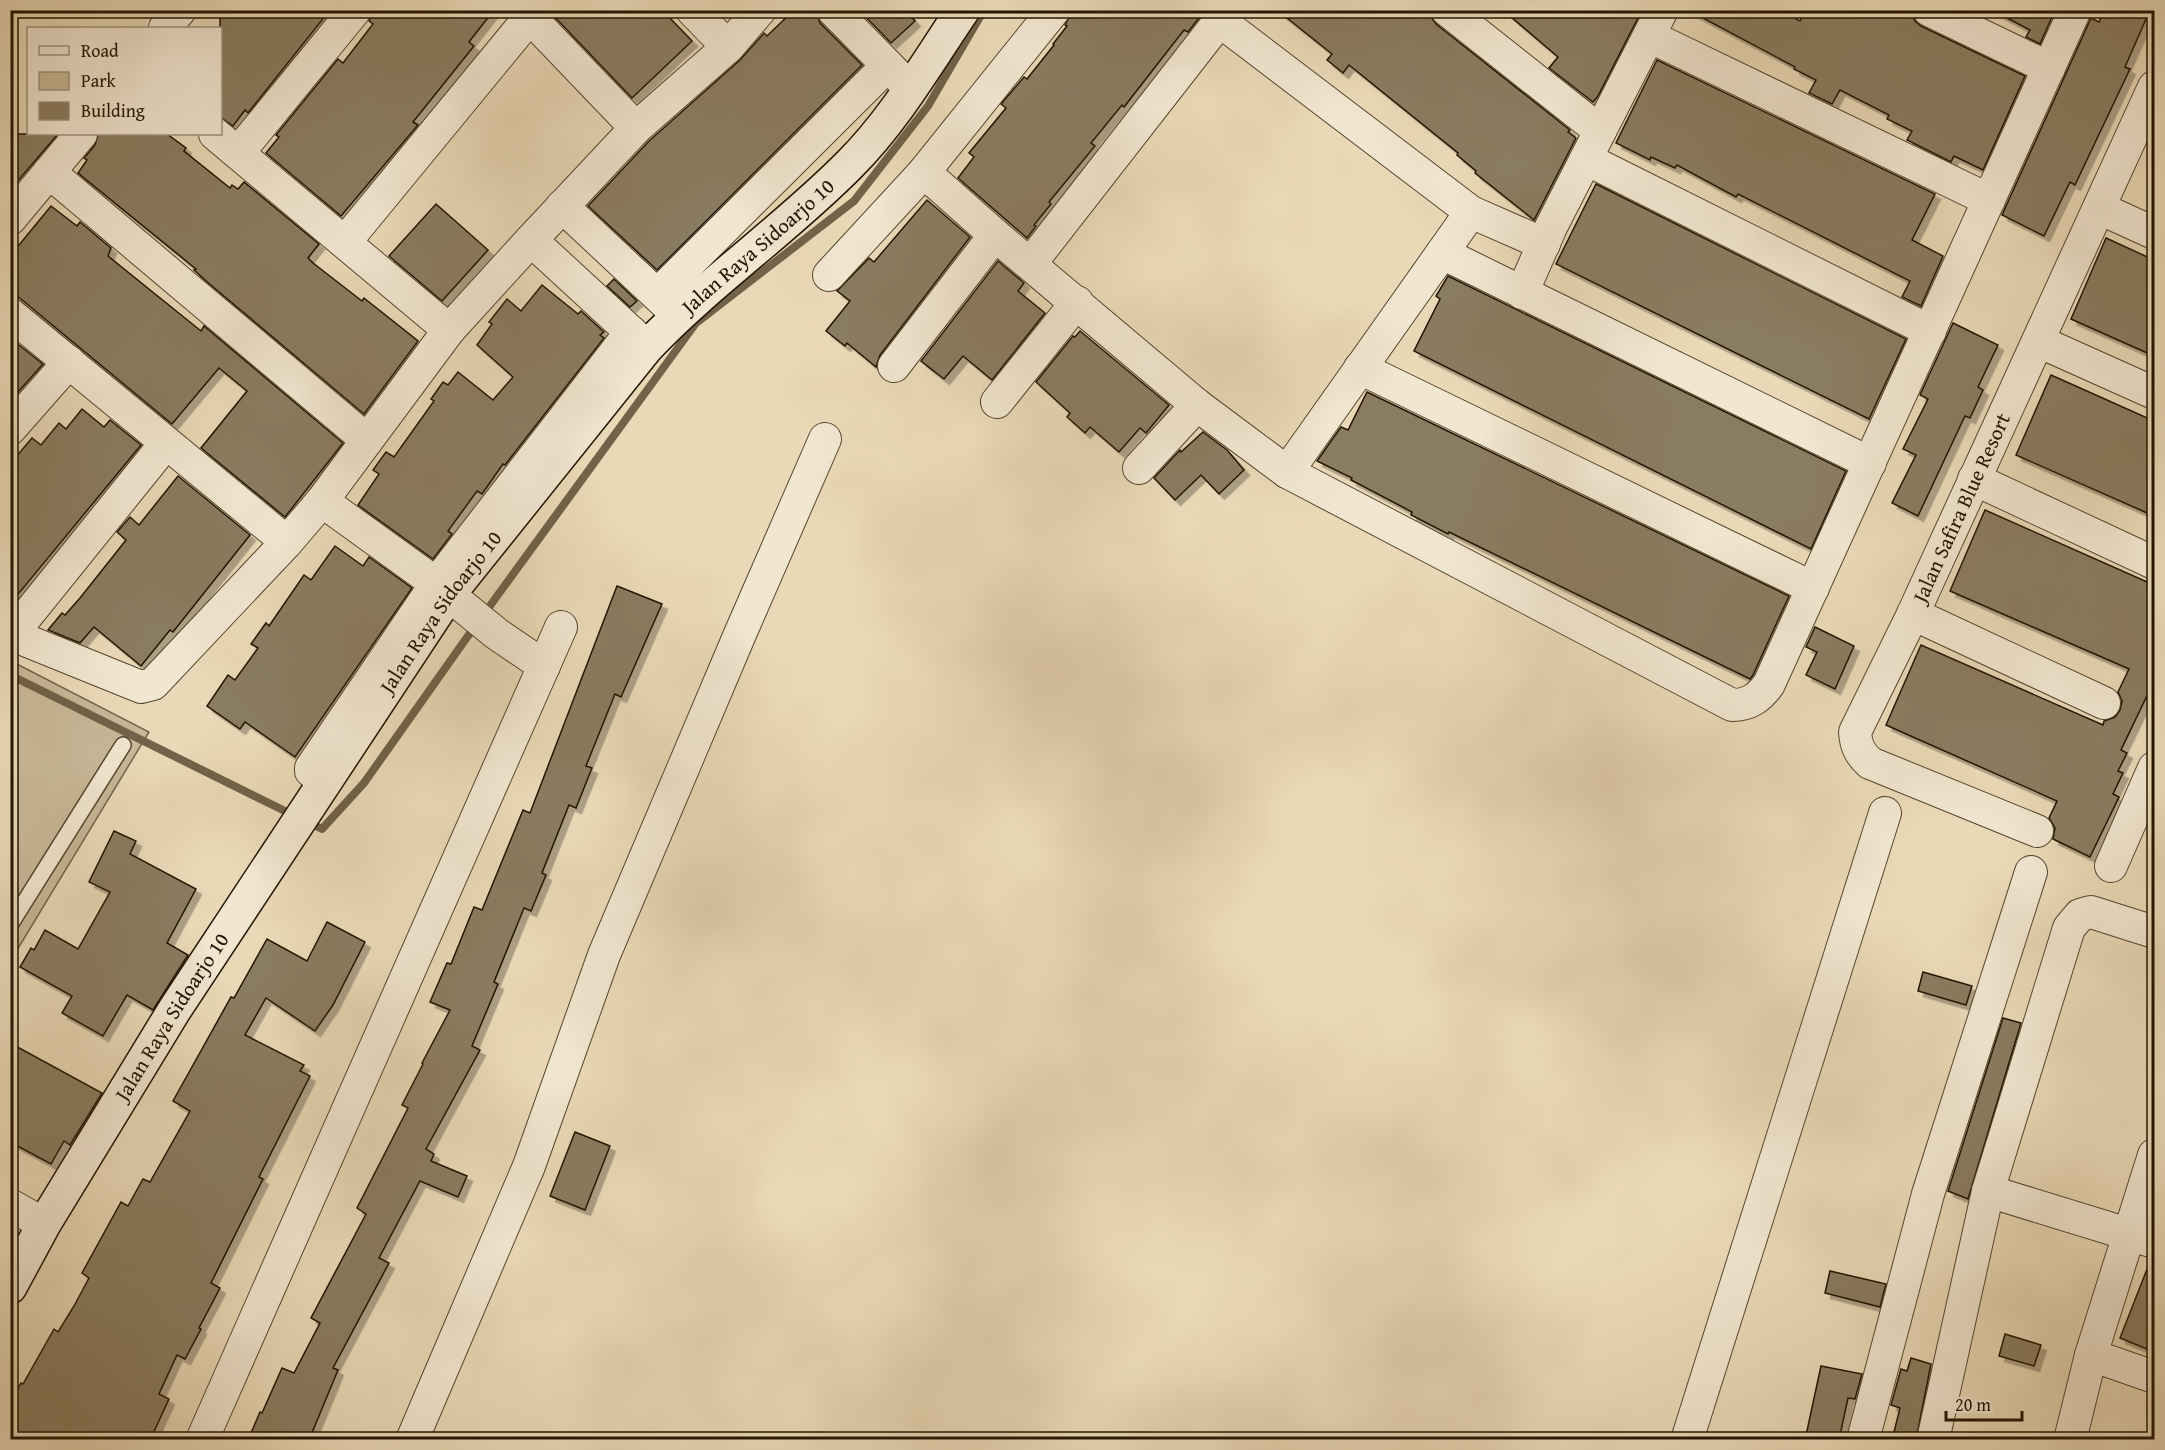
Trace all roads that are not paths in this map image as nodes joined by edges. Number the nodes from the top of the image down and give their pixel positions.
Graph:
1 (180, 10) edge
2 (355, 10) edge
3 (692, 10) edge
4 (760, 10) edge
5 (833, 10) edge
6 (963, 10) edge
7 (1054, 10) edge
8 (1448, 10) edge
9 (1929, 10) edge
10 (2075, 10) edge
11 (527, 14) edge
12 (1224, 16) edge
13 (1655, 23) edge
14 (166, 27) edge
15 (728, 47) junction
16 (887, 66) junction
17 (2049, 68) junction
18 (2154, 87) edge
19 (910, 88) junction
20 (636, 128) junction
21 (1600, 131) junction
22 (80, 135) edge
23 (227, 143) edge
24 (1586, 159) junction
25 (49, 172) junction
26 (924, 172) junction
27 (1989, 200) junction
28 (562, 206) junction
29 (2099, 208) junction
30 (1471, 212) junction
31 (10, 219) edge
32 (2154, 233) edge
33 (995, 235) junction
34 (531, 240) junction
35 (345, 242) junction
36 (1544, 243) junction
37 (1442, 253) junction
38 (1030, 264) junction
39 (829, 275) dead end
40 (1522, 293) junction
41 (1077, 302) junction
42 (668, 305) junction
43 (10, 314) edge
44 (449, 330) junction
45 (1930, 331) junction
46 (639, 339) junction
47 (2038, 341) junction
48 (69, 362) junction
49 (894, 366) dead end
50 (1360, 368) junction
51 (2154, 393) edge
52 (998, 402) dead end
53 (1197, 405) junction
54 (10, 429) edge
55 (825, 439) dead end
56 (367, 440) junction
57 (166, 443) junction
58 (1870, 463) junction
59 (1140, 468) dead end
60 (1287, 472) junction
61 (1974, 479) junction
62 (322, 501) junction
63 (287, 542) junction
64 (2154, 563) edge
65 (1814, 588) junction
66 (450, 595) junction
67 (1913, 614) junction
68 (561, 627) dead end
69 (11, 634) edge
70 (544, 666) junction
71 (2104, 704) dead end
72 (123, 745) dead end
73 (2154, 768) edge
74 (1885, 813) dead end
75 (2037, 831) dead end
76 (2111, 866) dead end
77 (2031, 872) dead end
78 (10, 926) edge
79 (2154, 932) edge
80 (2154, 1155) edge
81 (1988, 1191) junction
82 (10, 1205) edge
83 (44, 1224) junction
84 (2142, 1238) edge
85 (10, 1287) edge
86 (2091, 1355) junction
87 (2154, 1377) edge
88 (202, 1440) edge
89 (412, 1440) edge
90 (1687, 1440) edge
91 (1863, 1440) edge
92 (1933, 1440) edge
93 (2070, 1440) edge

1 - 14 street
2 - 23 street
3 - 15 street
4 - 15 street
5 - 16 street
6 - 19 street, Jalan Raya Sidoarjo 10
7 - 26 street
8 - 21 street
9 - 17 street
10 - 17 street
11 - 20 street
11 - 35 street
12 - 30 street
12 - 38 street
13 - 21 street
13 - 27 street
15 - 20 street
16 - 19 street
16 - 42 street
17 - 27 street
18 - 29 street, Jalan Safira Blue Resort
19 - 42 street, Jalan Raya Sidoarjo 10
20 - 28 street
21 - 24 street
22 - 25 street
23 - 35 street
24 - 36 street
24 - 45 street
25 - 31 street
25 - 56 street
26 - 33 street
26 - 39 street
27 - 45 street
28 - 34 street
28 - 42 street
29 - 32 street
29 - 47 street, Jalan Safira Blue Resort
30 - 36 street
30 - 37 street
33 - 38 street
33 - 49 street
34 - 44 street
34 - 46 street
35 - 44 street
36 - 40 street
37 - 40 street
37 - 50 street
38 - 41 street
40 - 58 street
41 - 52 street
41 - 53 street
42 - 46 street, Jalan Raya Sidoarjo 10
43 - 48 street
44 - 56 street
45 - 58 street
46 - 66 street, Jalan Raya Sidoarjo 10
47 - 51 street
47 - 61 street, Jalan Safira Blue Resort
48 - 54 street
48 - 57 street
50 - 60 street
50 - 65 street
53 - 59 street
53 - 60 street
55 - 89 street
56 - 62 street
57 - 63 street
57 - 69 street
58 - 65 street
60 - 65 street
61 - 64 street
61 - 67 street, Jalan Safira Blue Resort
62 - 63 street
62 - 66 street
63 - 69 street
66 - 70 street
66 - 83 street, Jalan Raya Sidoarjo 10
67 - 71 street
67 - 75 street, Jalan Safira Blue Resort
68 - 70 street
70 - 88 street
72 - 78 lane
73 - 76 street
74 - 90 street
77 - 91 street
79 - 81 street
80 - 84 street
81 - 84 street
81 - 92 street
82 - 83 street
83 - 85 street, Jalan Raya Sidoarjo 10
84 - 86 street
86 - 87 street
86 - 93 street

